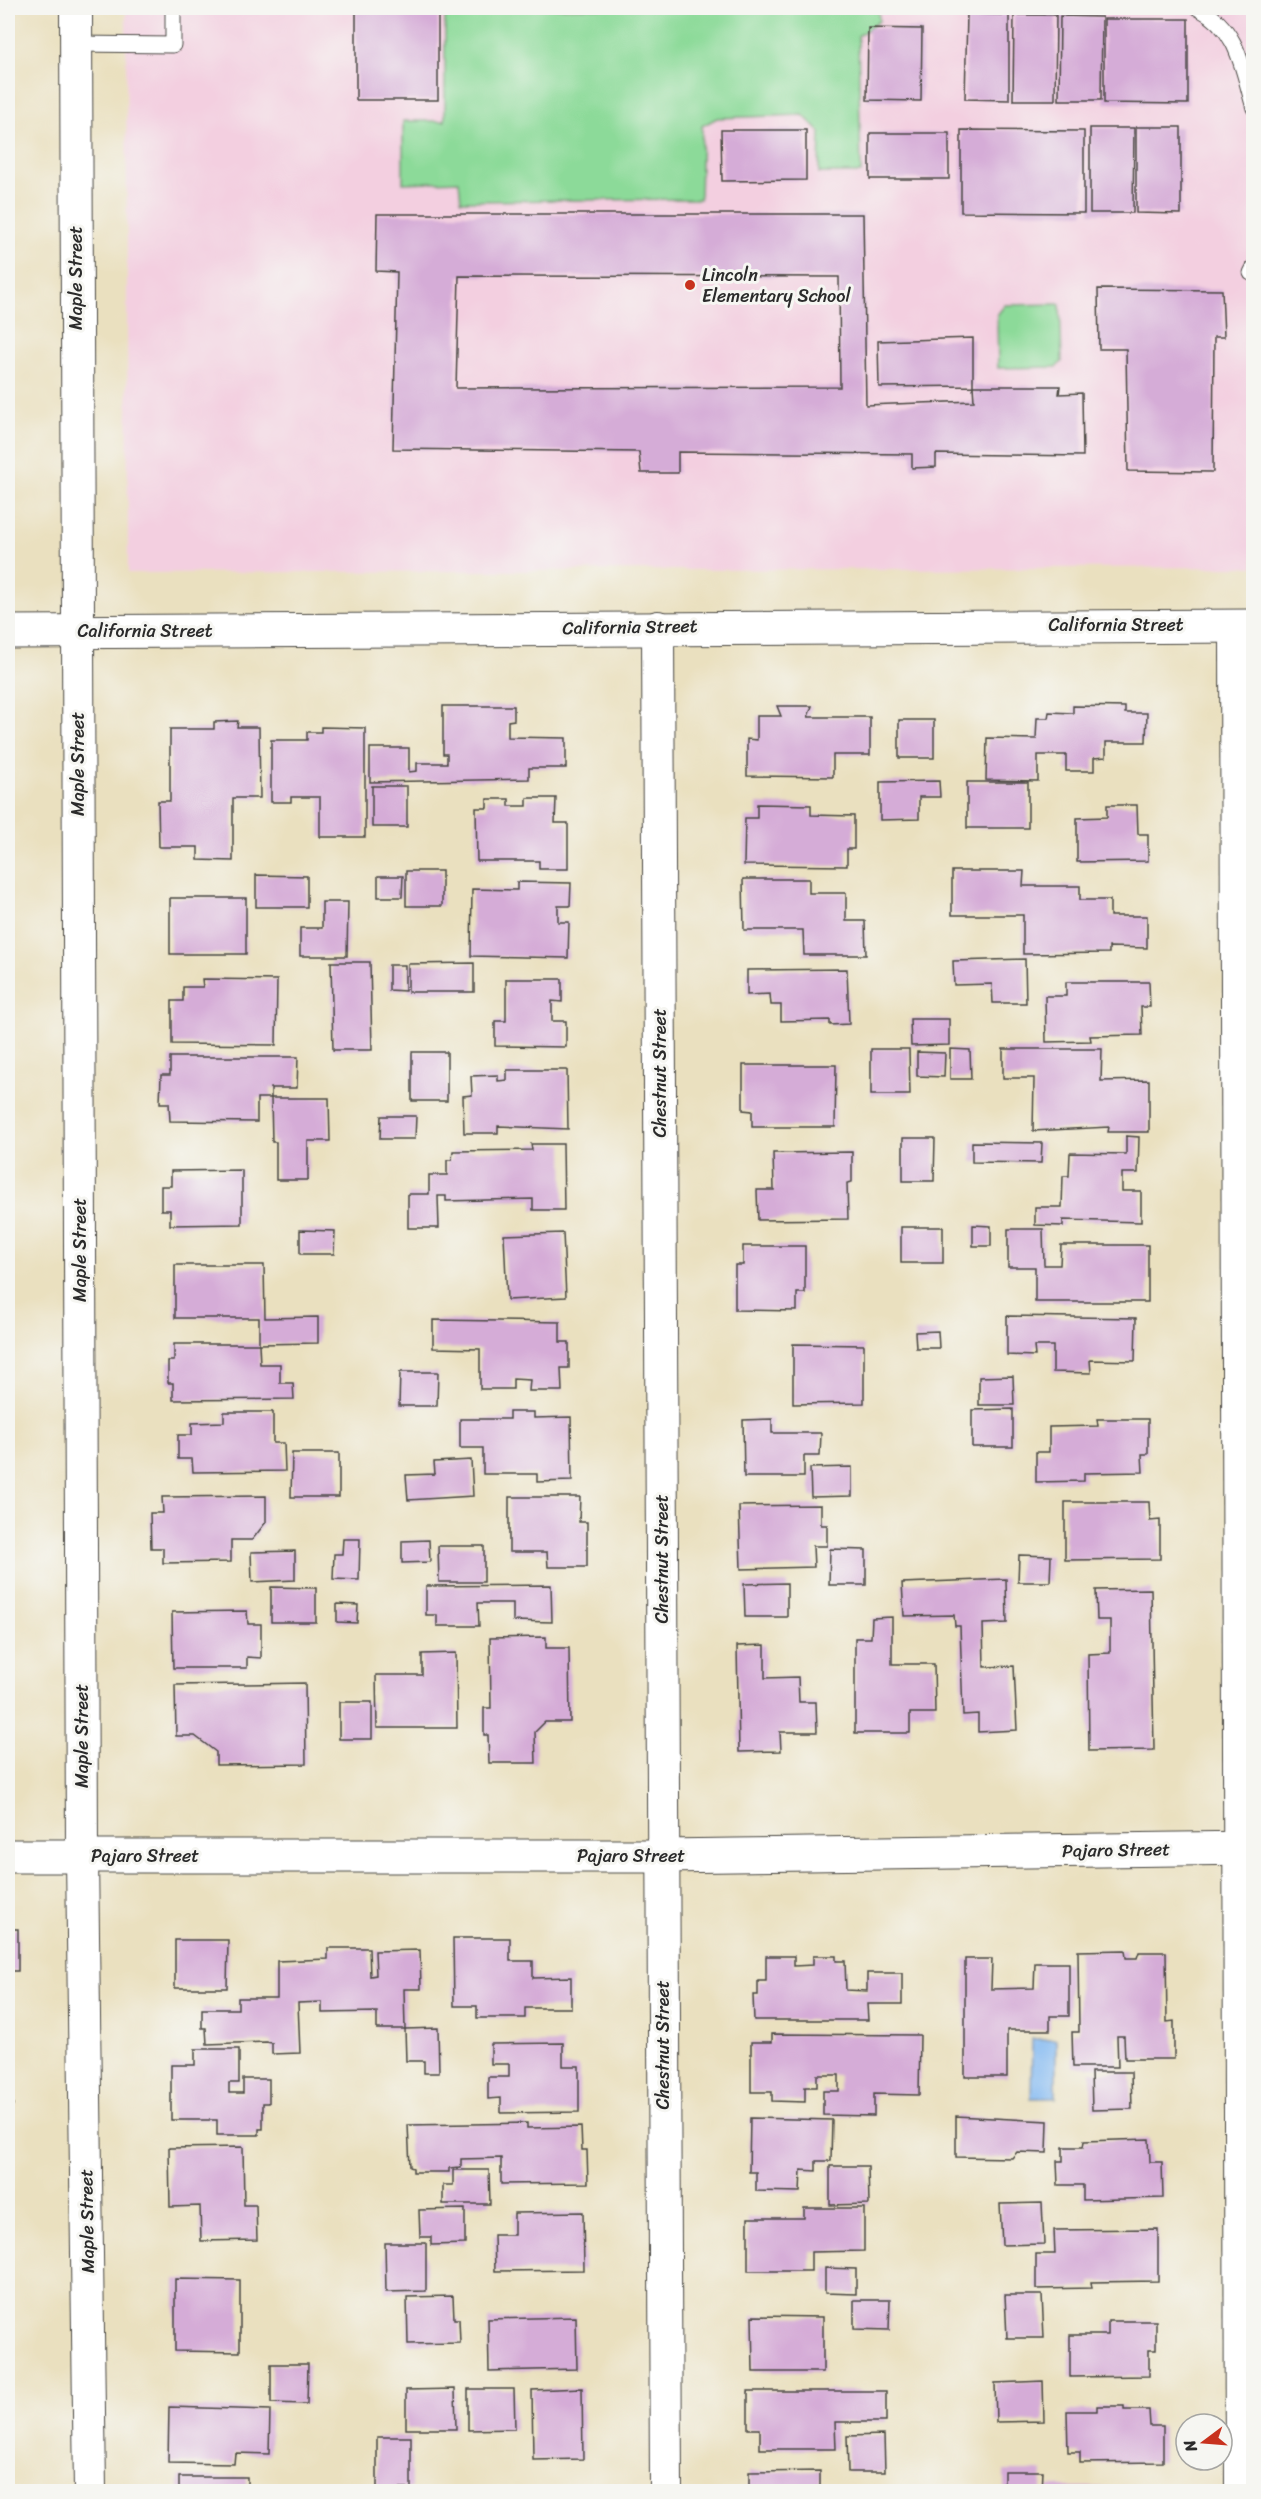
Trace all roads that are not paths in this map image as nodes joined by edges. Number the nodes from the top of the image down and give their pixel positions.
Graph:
1 (76, 8) edge
2 (173, 8) edge
3 (1198, 8) edge
4 (76, 44) junction
5 (1254, 108) edge
6 (1245, 626) edge
7 (658, 627) junction
8 (77, 631) junction
9 (8, 632) edge
10 (1246, 1848) edge
11 (8, 1856) edge
12 (82, 1856) junction
13 (663, 1856) junction
14 (90, 2492) edge
15 (666, 2492) edge
16 (1241, 2492) edge

1 - 4 street, Maple Street
2 - 4 lane
3 - 5 lane
4 - 8 street, Maple Street
6 - 7 street, California Street
6 - 10 street
7 - 8 street, California Street
7 - 13 street, Chestnut Street
8 - 9 street, California Street
8 - 12 street, Maple Street
10 - 13 street, Pajaro Street
10 - 16 street
11 - 12 street, Pajaro Street
12 - 13 street, Pajaro Street
12 - 14 street, Maple Street
13 - 15 street, Chestnut Street

